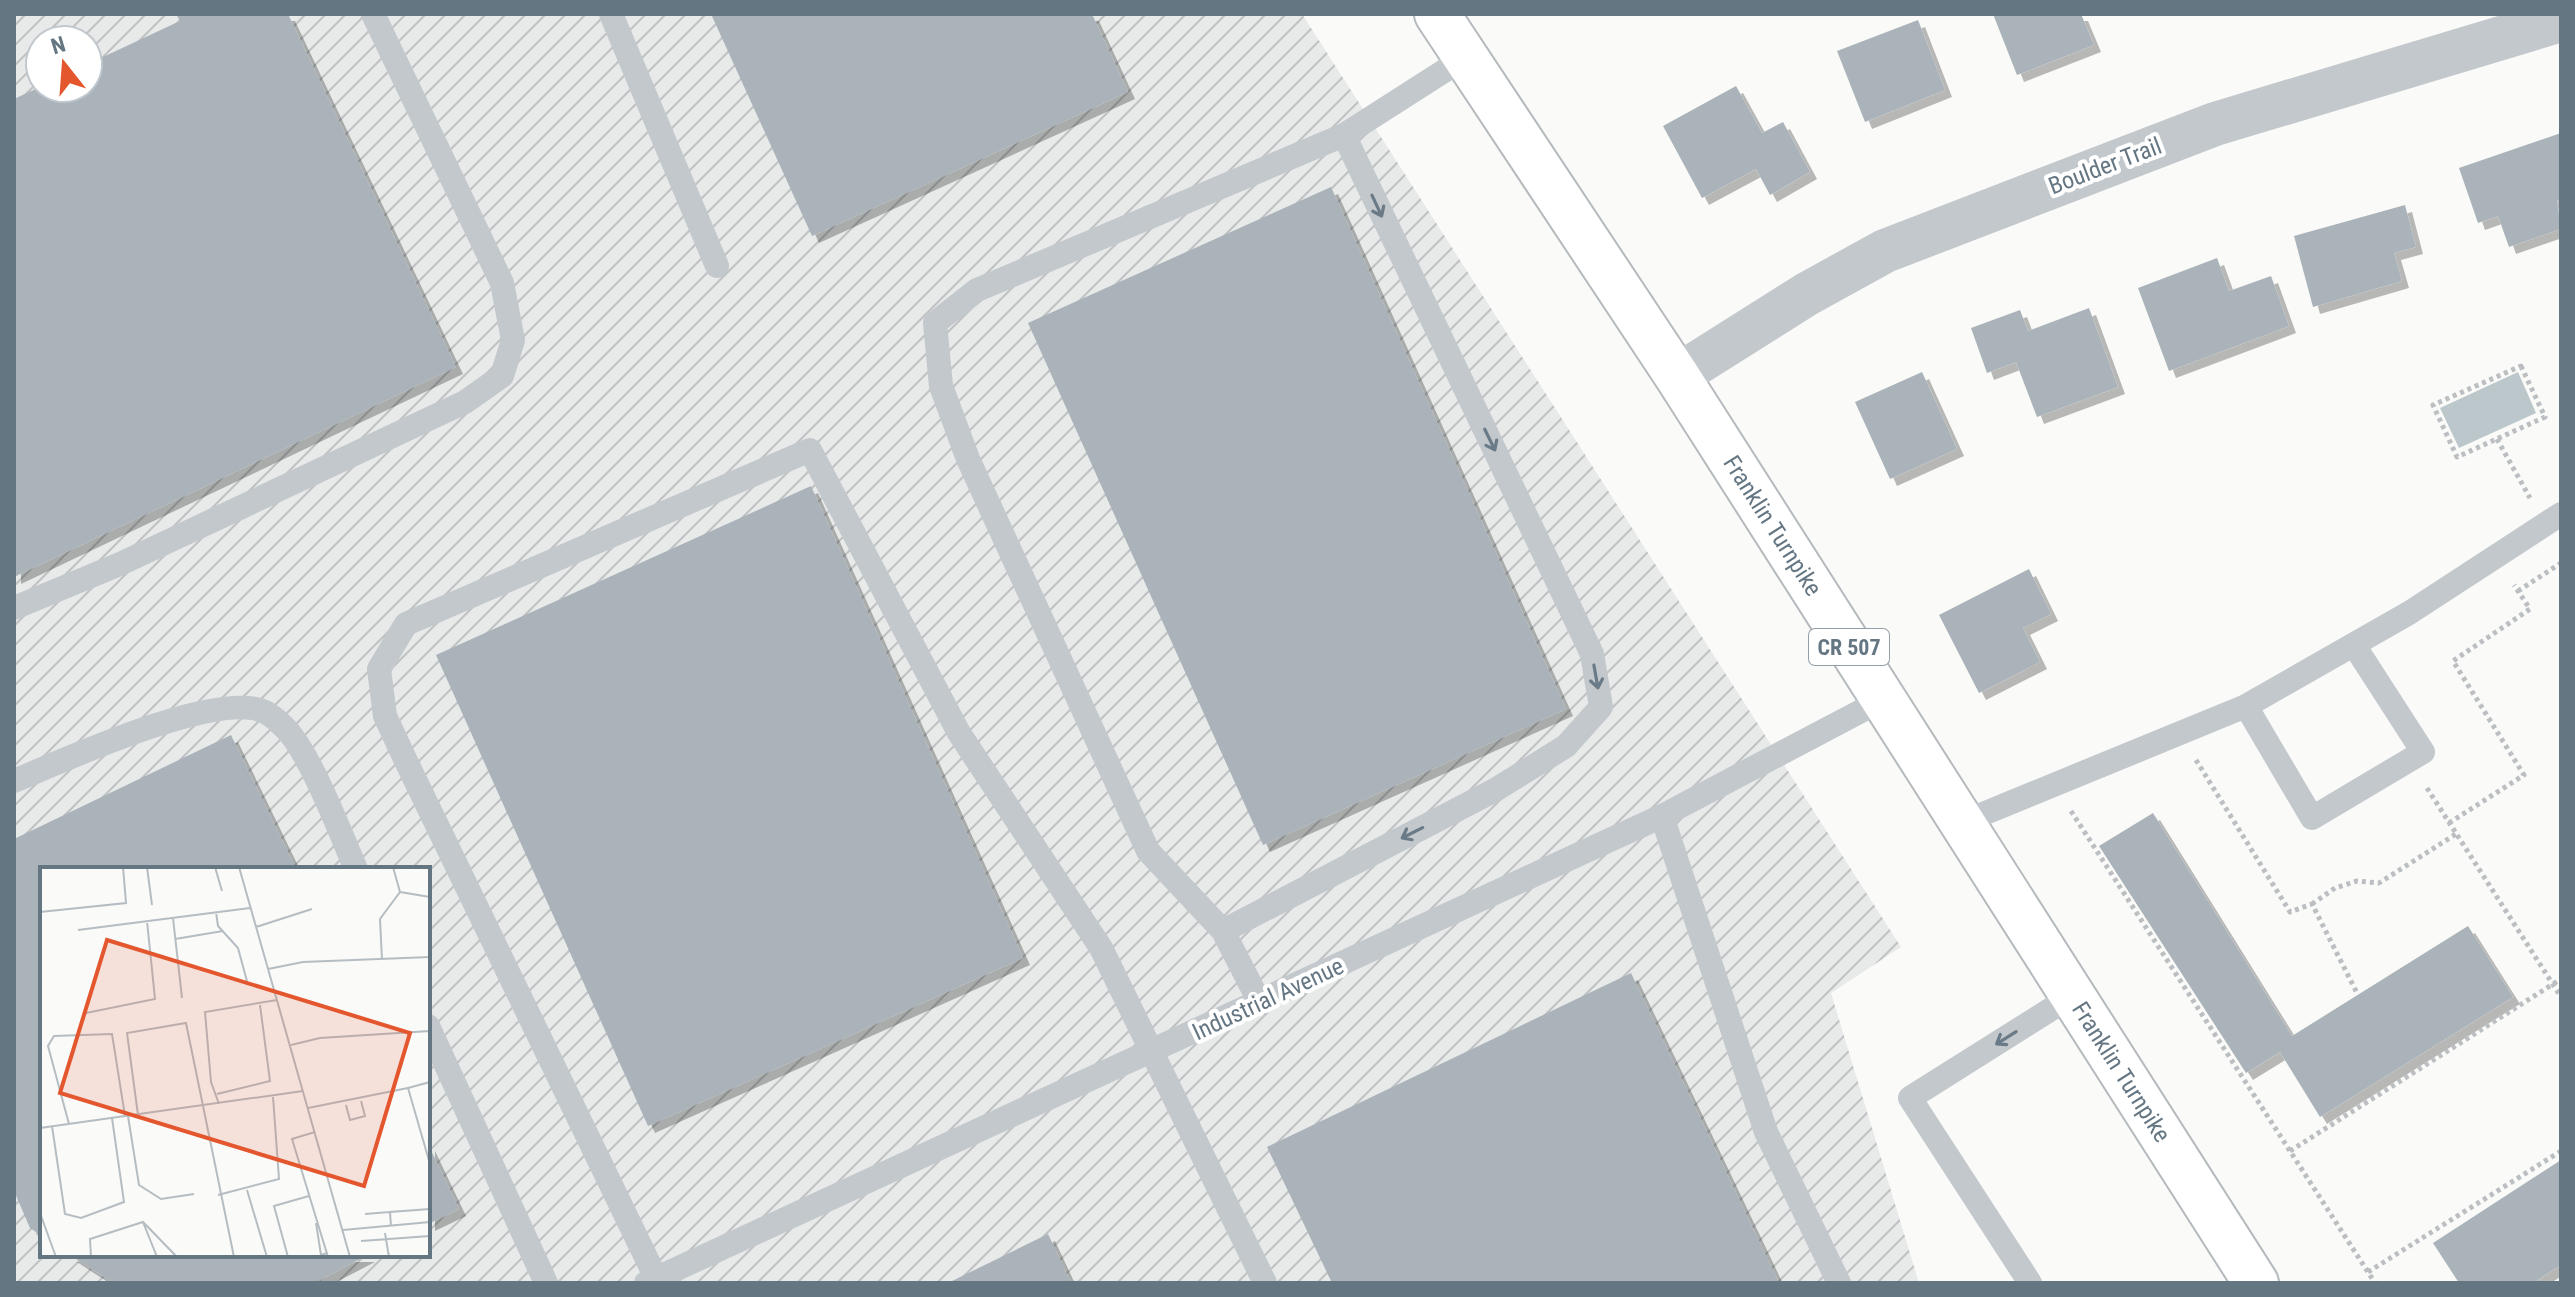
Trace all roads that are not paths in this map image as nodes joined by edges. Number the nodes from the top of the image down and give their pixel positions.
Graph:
1 (373, 14) edge
2 (611, 14) edge
3 (1437, 14) edge
4 (2561, 20) edge
5 (1466, 57) junction
6 (1344, 135) junction
7 (717, 266) dead end
8 (1677, 376) junction
9 (2553, 519) edge
10 (14, 608) edge
11 (2354, 645) junction
12 (1882, 700) junction
13 (2246, 706) junction
14 (14, 781) edge
15 (1662, 816) junction
16 (1961, 823) junction
17 (355, 867) edge
18 (1223, 931) junction
19 (2072, 996) junction
20 (1260, 1003) junction
21 (430, 1030) edge
22 (1153, 1051) junction
23 (651, 1281) edge
24 (546, 1283) edge
25 (1265, 1283) edge
26 (1839, 1283) edge
27 (2030, 1283) edge
28 (2256, 1283) edge

1 - 10 lane
2 - 7 lane
3 - 5 main road, Franklin Turnpike / CR 507
4 - 8 street, Boulder Trail
5 - 6 lane
5 - 8 main road, Franklin Turnpike / CR 507
6 -> 18 lane
6 - 18 lane
8 - 12 main road, Franklin Turnpike / CR 507
9 - 11 lane
11 - 13 lane
11 - 13 lane
12 - 15 lane, Industrial Avenue
12 - 16 main road, Franklin Turnpike / CR 507
13 - 16 lane
14 - 17 lane
15 - 20 lane, Industrial Avenue
15 - 26 lane
16 - 19 main road, Franklin Turnpike / CR 507
18 - 20 lane
19 -> 27 lane
19 - 28 main road, Franklin Turnpike / CR 507
20 - 22 lane, Industrial Avenue
21 - 24 lane
22 - 23 lane, Industrial Avenue
22 - 23 lane
22 - 25 lane

